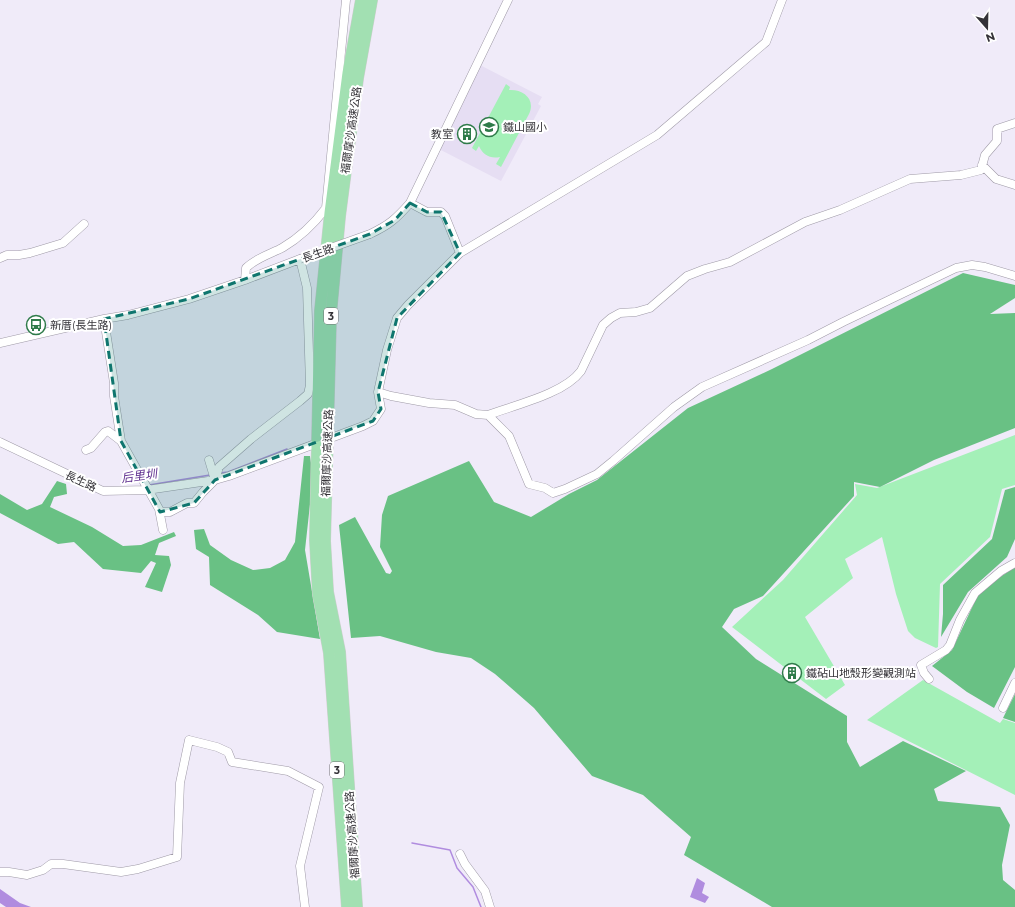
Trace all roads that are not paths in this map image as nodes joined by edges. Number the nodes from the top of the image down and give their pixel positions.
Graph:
1 (346, 0) edge
2 (360, 0) edge
3 (372, 0) edge
4 (508, 0) edge
5 (782, 0) edge
6 (1015, 123) edge
7 (982, 165) junction
8 (1015, 185) edge
9 (410, 203) junction
10 (84, 224) dead end
11 (460, 253) junction
12 (0, 258) edge
13 (300, 259) junction
14 (1015, 276) edge
15 (245, 280) junction
16 (104, 319) junction
17 (0, 343) edge
18 (378, 392) junction
19 (488, 415) junction
20 (121, 441) junction
21 (0, 442) edge
22 (86, 450) dead end
23 (209, 460) dead end
24 (215, 480) junction
25 (147, 490) junction
26 (160, 512) junction
27 (163, 530) dead end
28 (1015, 563) edge
29 (928, 678) dead end
30 (1015, 683) edge
31 (1003, 708) dead end
32 (460, 854) dead end
33 (0, 872) edge
34 (305, 907) edge
35 (347, 907) edge
36 (357, 907) edge
37 (490, 907) edge

1 - 15 street
2 - 35 highway, 福爾摩沙高速公路 / 3
3 - 36 highway, 福爾摩沙高速公路 / 3
4 - 9 street, 長生路
5 - 11 street
6 - 7 street
7 - 8 street
7 - 19 street
9 - 11 street
9 - 13 street, 長生路, bridge
10 - 12 street
11 - 18 street
13 - 15 street, 長生路
13 - 24 street
14 - 19 street
15 - 16 street, 長生路
16 - 17 street, 長生路
16 - 20 street
18 - 19 street
18 - 24 street, 長生路
20 - 22 street
20 - 25 street
21 - 25 street, 長生路
23 - 24 street
24 - 25 street, 長生路
24 - 26 street
25 - 26 street
26 - 27 street
28 - 29 street
30 - 31 street
32 - 37 street
33 - 34 street

